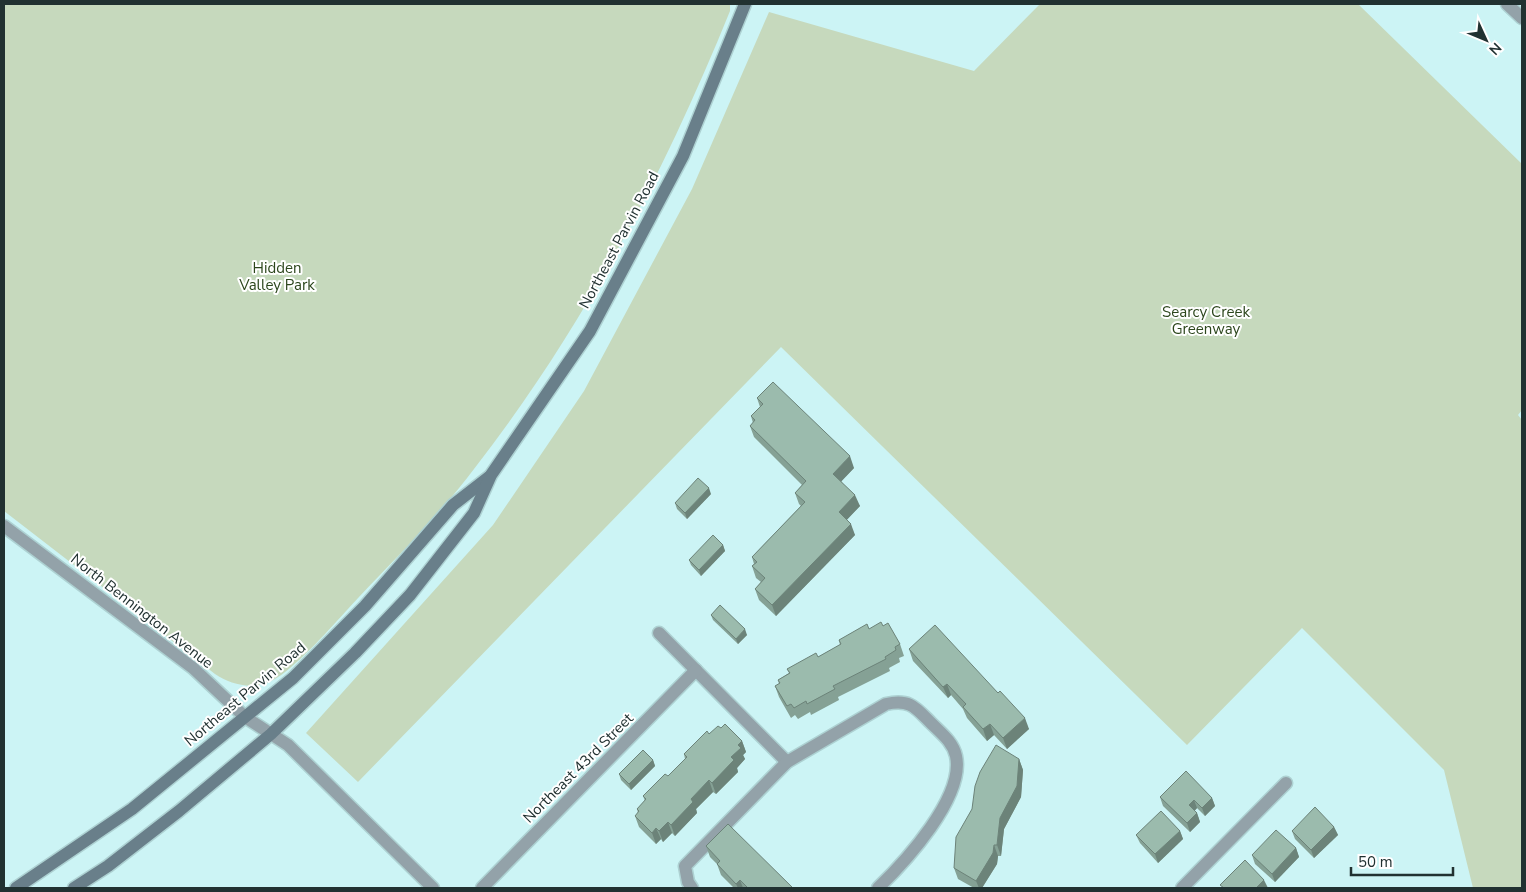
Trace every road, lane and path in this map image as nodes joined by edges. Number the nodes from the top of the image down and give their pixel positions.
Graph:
1 (745, 4) edge
2 (1507, 4) edge
3 (1522, 18) edge
4 (491, 475) junction
5 (4, 526) edge
6 (660, 633) dead end
7 (696, 670) junction
8 (245, 717) junction
9 (271, 734) junction
10 (787, 762) junction
11 (1286, 783) dead end
12 (16, 888) edge
13 (74, 888) edge
14 (433, 888) edge
15 (482, 888) edge
16 (692, 888) edge
17 (878, 888) edge
18 (1182, 888) edge

1 - 4 main road, Northeast Parvin Road
2 - 3 street
4 - 8 main road, Northeast Parvin Road
4 - 9 main road, Northeast Parvin Road
5 - 8 street, North Bennington Avenue
6 - 7 street
7 - 10 street
7 - 15 street, Northeast 43rd Street
8 - 9 street, North Bennington Avenue
8 - 12 main road, Northeast Parvin Road
9 - 13 main road, Northeast Parvin Road
9 - 14 street, North Bennington Avenue
10 - 16 street
10 - 17 street
11 - 18 street

